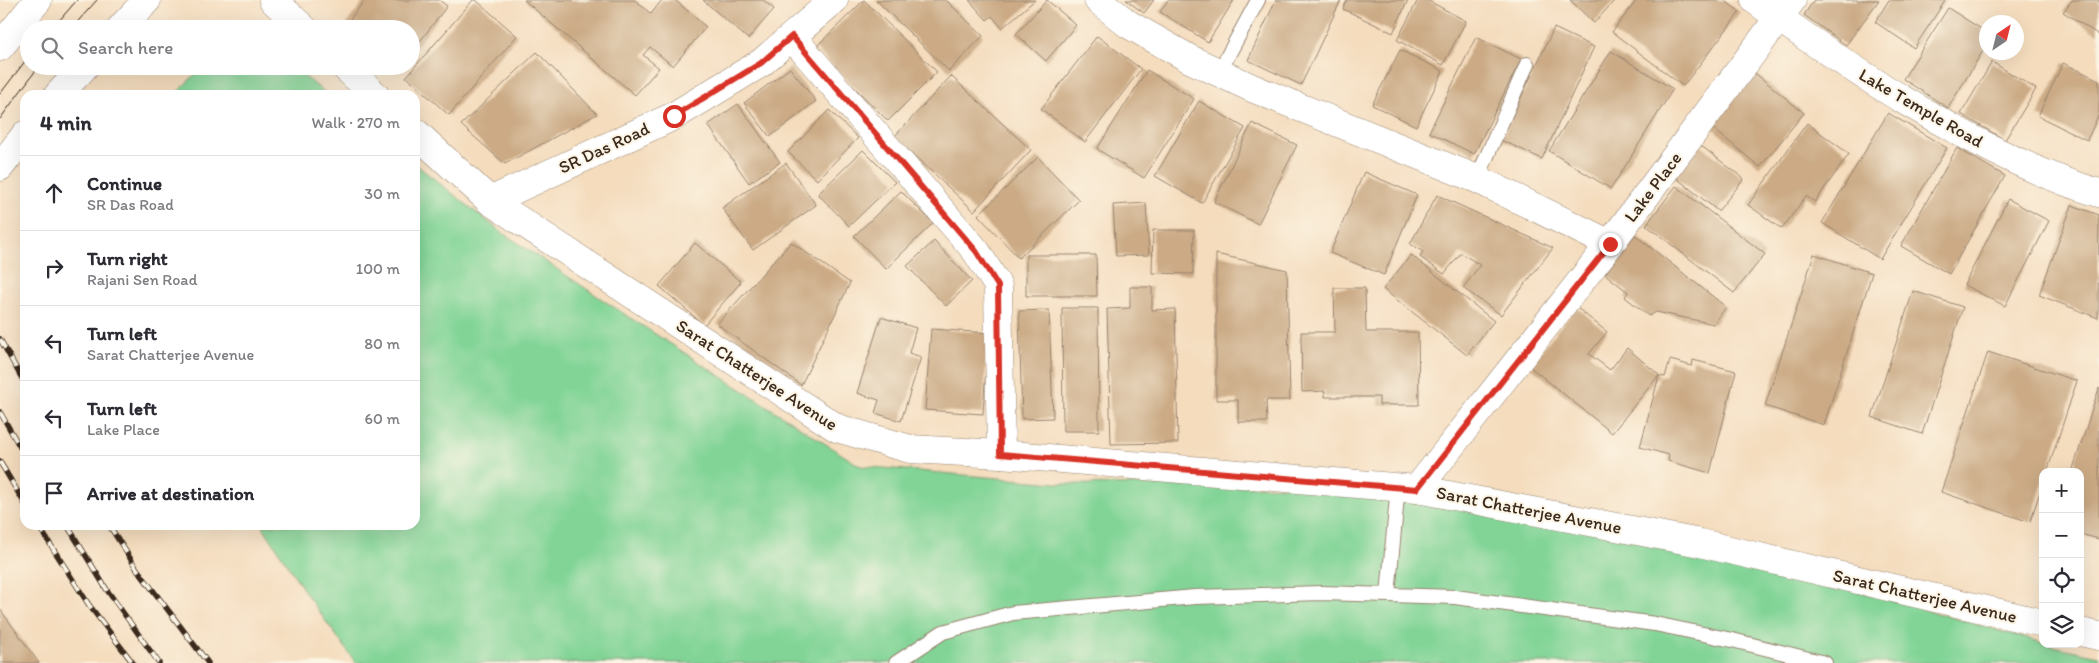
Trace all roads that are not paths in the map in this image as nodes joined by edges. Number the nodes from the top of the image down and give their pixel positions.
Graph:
1 (38, 0) edge
2 (147, 0) edge
3 (272, 0) edge
4 (834, 0) edge
5 (1098, 0) edge
6 (1258, 0) edge
7 (1755, 0) edge
8 (1785, 9) edge
9 (21, 20) edge
10 (128, 20) edge
11 (294, 20) edge
12 (20, 22) edge
13 (792, 36) junction
14 (0, 46) edge
15 (1527, 64) dead end
16 (1219, 72) junction
17 (77, 75) edge
18 (354, 75) edge
19 (63, 90) edge
20 (370, 90) edge
21 (420, 137) edge
22 (20, 141) edge
23 (0, 167) edge
24 (1477, 179) junction
25 (2099, 192) edge
26 (490, 201) junction
27 (1610, 244) junction
28 (1000, 454) junction
29 (1407, 488) junction
30 (1388, 595) junction
31 (2039, 622) edge
32 (2084, 633) edge
33 (2099, 636) edge
34 (896, 663) edge
35 (1825, 663) edge

1 - 9 street
2 - 10 street
3 - 11 street
4 - 13 street, SR Das Road
5 - 16 street
6 - 16 lane
7 - 8 street, Lake Temple Road
8 - 25 street, Lake Temple Road
8 - 27 street, Lake Place
12 - 14 street
13 - 26 street, SR Das Road
13 - 28 street
15 - 24 lane
16 - 24 street
17 - 19 street
18 - 20 street
21 - 26 street, Sarat Chatterjee Avenue
22 - 23 street
24 - 27 street
26 - 28 street, Sarat Chatterjee Avenue
27 - 29 street, Lake Place
28 - 29 street, Sarat Chatterjee Avenue
29 - 30 lane
29 - 31 street, Sarat Chatterjee Avenue
30 - 34 lane
30 - 35 lane
32 - 33 street

